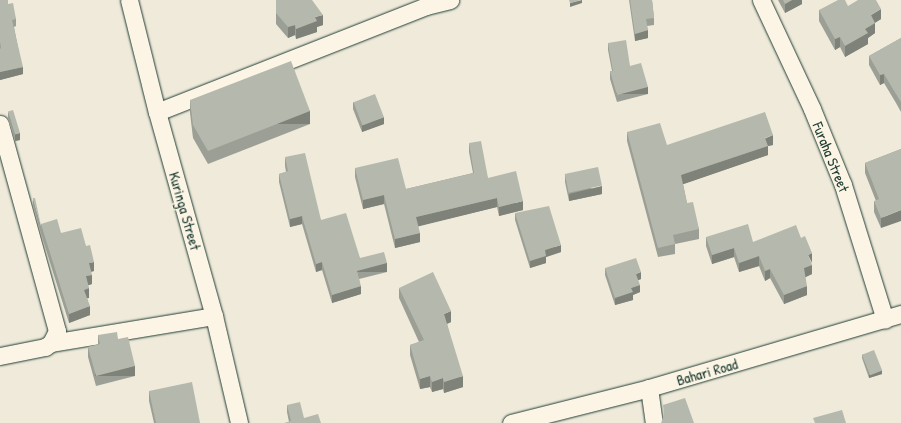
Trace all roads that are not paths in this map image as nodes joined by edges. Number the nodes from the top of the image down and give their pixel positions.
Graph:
1 (129, 0) edge
2 (450, 0) edge
3 (761, 0) edge
4 (425, 3) edge
5 (157, 112) junction
6 (0, 124) edge
7 (214, 316) junction
8 (893, 317) edge
9 (51, 343) junction
10 (0, 356) edge
11 (649, 388) junction
12 (239, 423) edge
13 (511, 423) edge
14 (654, 423) edge

1 - 5 street, Kuringa Street
2 - 4 street
3 - 8 street, Furaha Street
4 - 5 street
5 - 7 street, Kuringa Street
6 - 9 street
7 - 9 street
7 - 12 street, Kuringa Street
8 - 11 street, Bahari Road
9 - 10 street
11 - 13 street, Bahari Road
11 - 14 street

